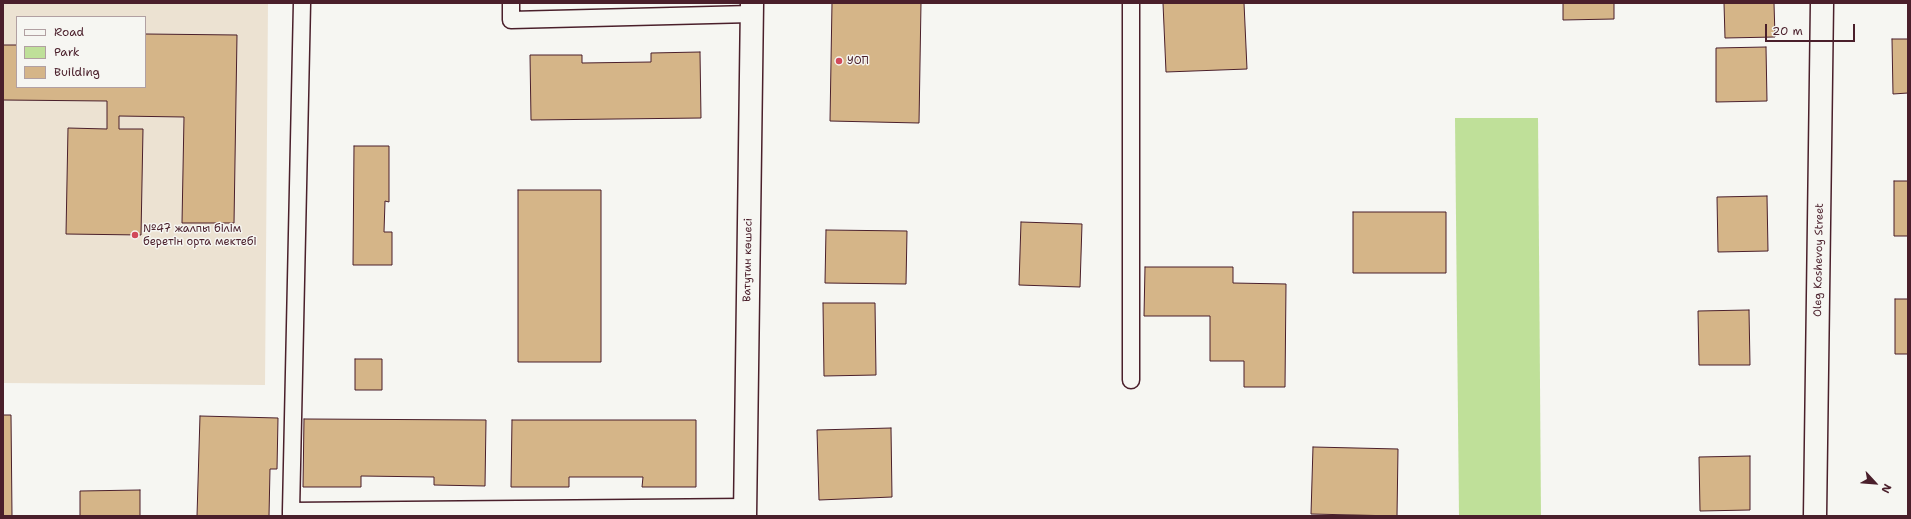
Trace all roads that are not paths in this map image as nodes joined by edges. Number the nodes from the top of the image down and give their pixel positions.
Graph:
1 (302, 3) edge
2 (511, 3) edge
3 (1131, 3) edge
4 (1822, 3) edge
5 (752, 9) edge
6 (1131, 380) dead end
7 (588, 512) edge
8 (745, 512) edge
9 (291, 513) edge
10 (1815, 516) edge

1 - 9 lane
2 - 5 lane
3 - 6 lane
4 - 10 street, Oleg Koshevoy Street
5 - 8 street, Ватутин көшесі
7 - 8 lane
7 - 9 lane

